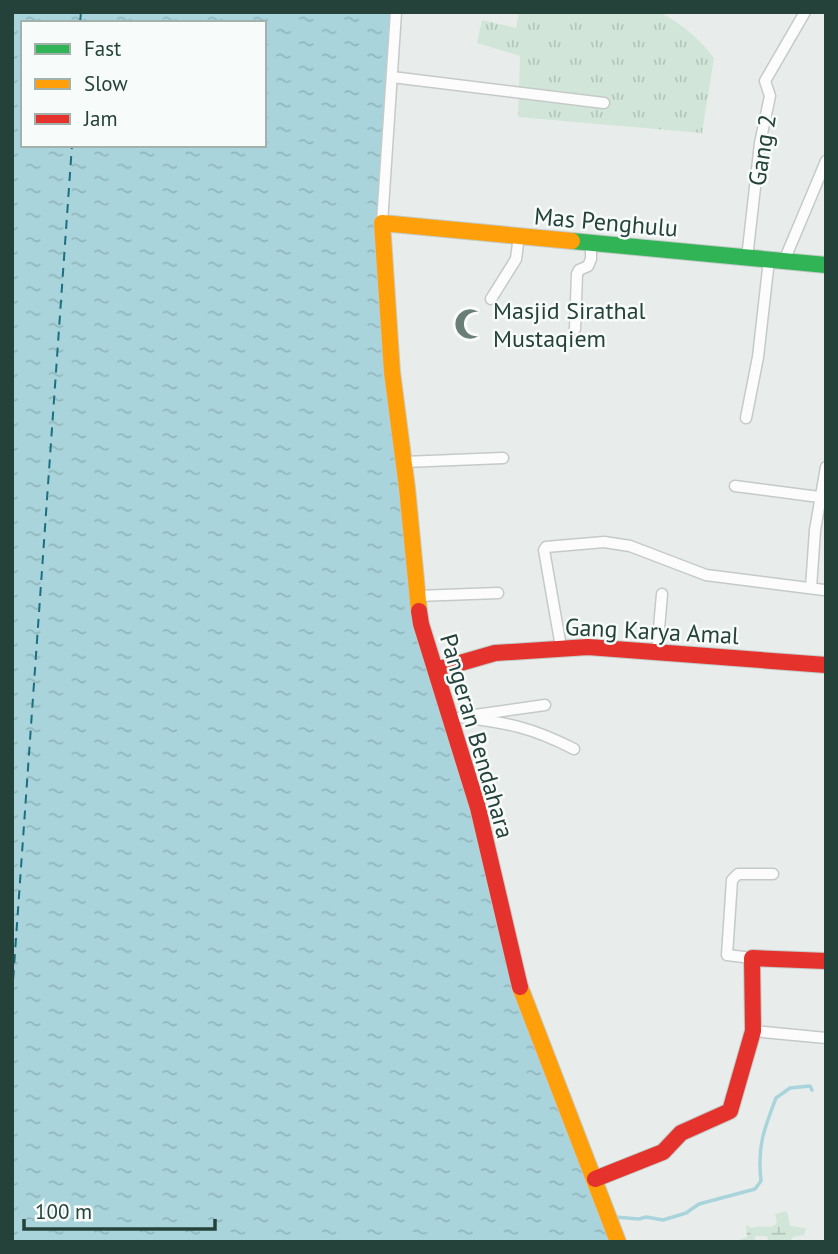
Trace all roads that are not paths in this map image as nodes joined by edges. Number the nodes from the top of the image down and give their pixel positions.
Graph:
1 (396, 12) edge
2 (805, 12) edge
3 (391, 77) junction
4 (604, 103) dead end
5 (826, 161) edge
6 (382, 223) junction
7 (519, 243) junction
8 (591, 251) junction
9 (747, 258) junction
10 (777, 261) junction
11 (826, 265) edge
12 (491, 299) dead end
13 (575, 330) dead end
14 (746, 418) dead end
15 (503, 458) dead end
16 (404, 462) junction
17 (826, 467) edge
18 (734, 486) dead end
19 (819, 497) junction
20 (811, 588) junction
21 (824, 590) edge
22 (498, 593) dead end
23 (662, 594) dead end
24 (417, 596) junction
25 (561, 647) junction
26 (657, 651) junction
27 (826, 665) edge
28 (436, 670) junction
29 (545, 705) dead end
30 (456, 719) junction
31 (574, 749) dead end
32 (773, 874) dead end
33 (752, 958) junction
34 (826, 961) edge
35 (753, 1031) junction
36 (826, 1038) edge
37 (595, 1179) junction
38 (618, 1242) edge

1 - 3 street
2 - 9 street, Gang 2
3 - 4 street
3 - 6 street
5 - 10 street
6 - 7 street, Mas Penghulu
6 - 16 street, Pangeran Bendahara
7 - 8 street, Mas Penghulu
7 - 12 street
8 - 9 street, Mas Penghulu
8 - 13 street
9 - 10 street, Mas Penghulu
10 - 11 street, Mas Penghulu
10 - 14 street
15 - 16 street
16 - 24 street, Pangeran Bendahara
17 - 19 street
18 - 19 street
19 - 20 street
20 - 21 street
20 - 25 street
22 - 24 street
23 - 26 street
24 - 28 street, Pangeran Bendahara
25 - 26 street, Gang Karya Amal
25 - 28 street, Gang Karya Amal
26 - 27 street, Gang Karya Amal
28 - 30 street, Pangeran Bendahara
29 - 30 street
30 - 31 street
30 - 37 street, Pangeran Bendahara
32 - 33 street
33 - 34 street
33 - 35 street
35 - 36 street
35 - 37 street
37 - 38 street, Pangeran Bendahara

